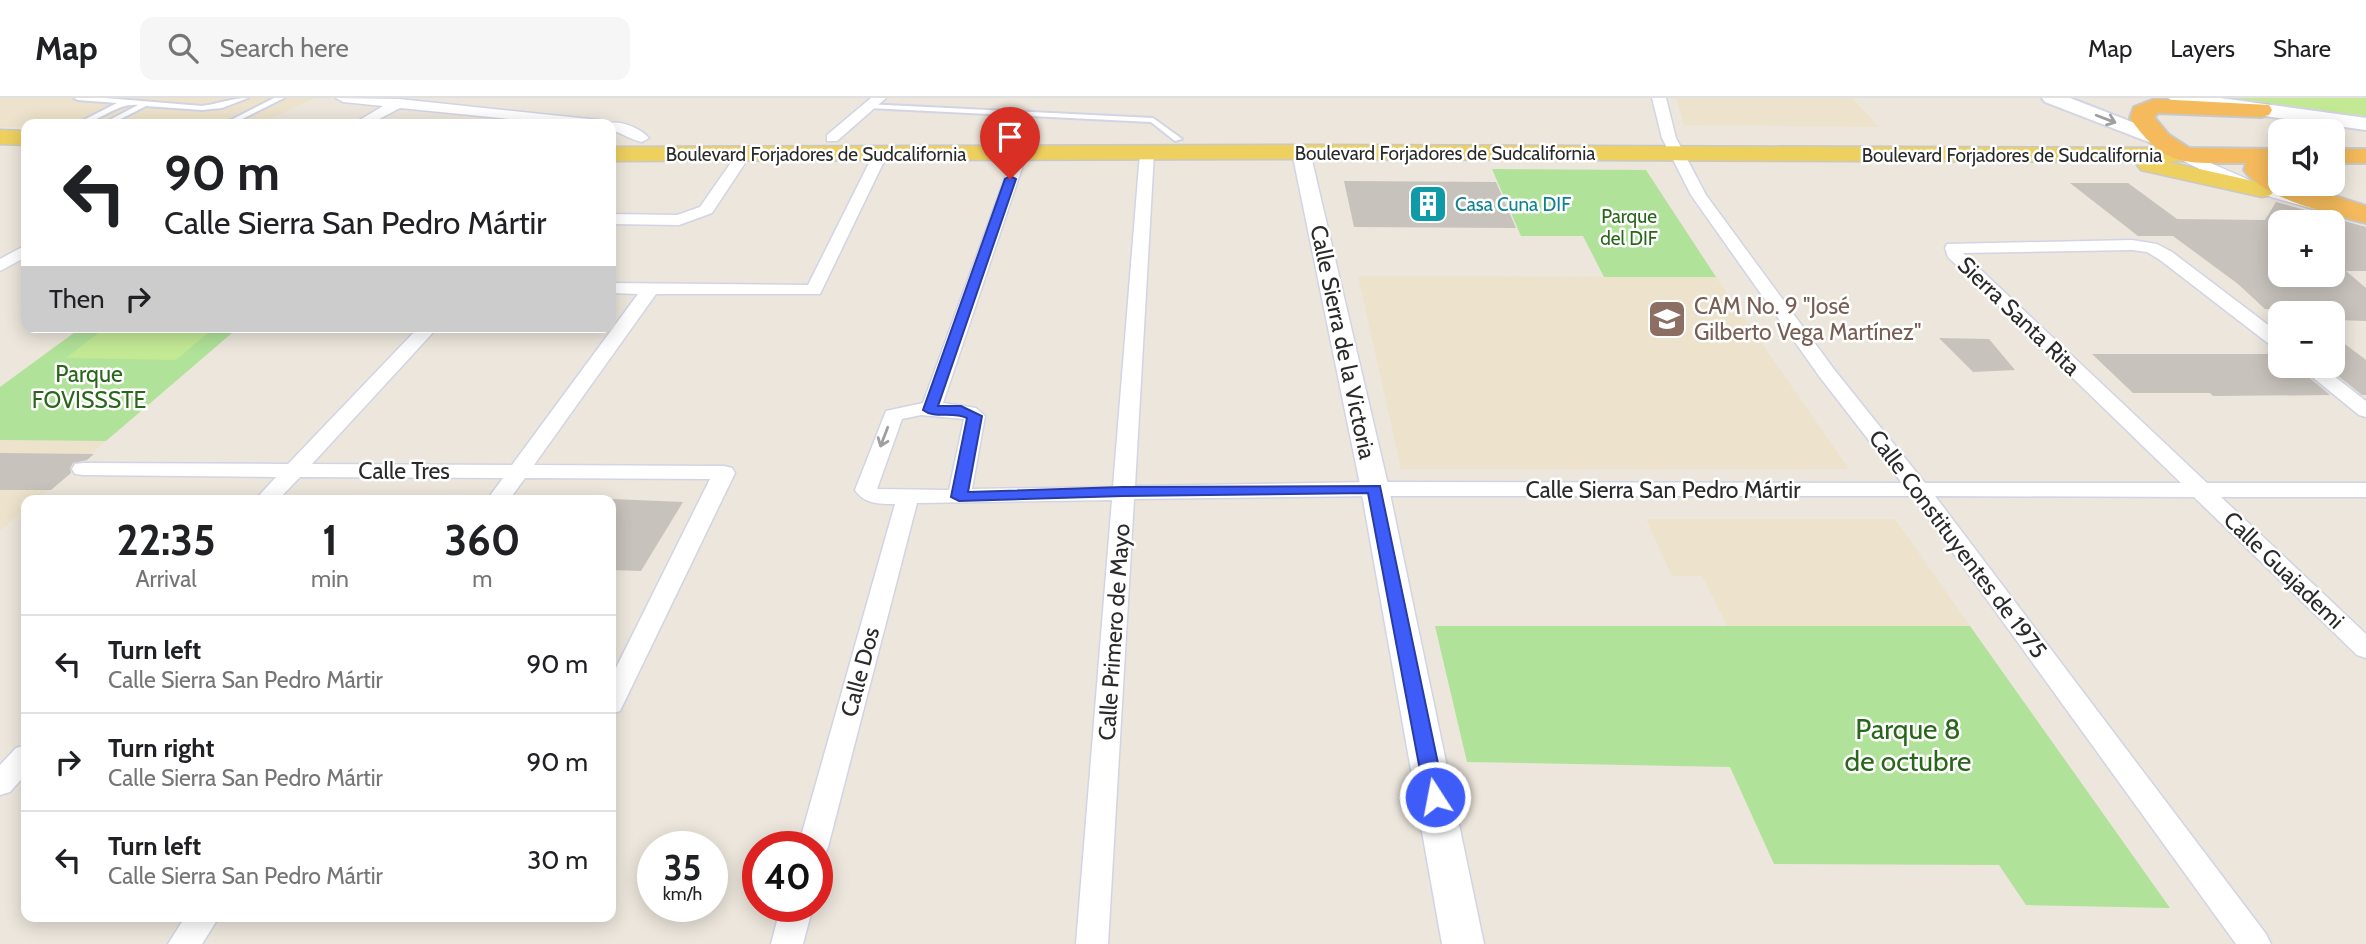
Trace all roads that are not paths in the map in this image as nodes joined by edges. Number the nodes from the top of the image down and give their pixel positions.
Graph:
1 (78, 98) edge
2 (244, 98) edge
3 (280, 98) edge
4 (343, 98) edge
5 (1659, 98) edge
6 (2052, 98) edge
7 (2178, 98) edge
8 (874, 102) edge
9 (123, 103) junction
10 (400, 103) junction
11 (145, 104) junction
12 (2261, 110) junction
13 (90, 119) edge
14 (116, 119) edge
15 (237, 119) edge
16 (370, 119) edge
17 (552, 119) edge
18 (2366, 124) edge
19 (616, 127) edge
20 (0, 138) edge
21 (21, 138) edge
22 (616, 138) edge
23 (642, 138) junction
24 (832, 138) junction
25 (1178, 139) junction
26 (2161, 140) junction
27 (2268, 140) edge
28 (2366, 140) edge
29 (1672, 146) junction
30 (1301, 152) junction
31 (881, 153) junction
32 (1020, 153) junction
33 (1147, 153) junction
34 (2349, 153) edge
35 (0, 154) edge
36 (21, 154) edge
37 (616, 154) edge
38 (744, 154) junction
39 (2089, 155) junction
40 (2183, 155) junction
41 (2268, 157) edge
42 (2268, 161) edge
43 (2268, 180) edge
44 (2262, 190) junction
45 (2309, 196) edge
46 (2366, 216) edge
47 (616, 219) edge
48 (21, 253) edge
49 (0, 266) edge
50 (616, 289) edge
51 (650, 289) junction
52 (423, 333) edge
53 (2268, 334) edge
54 (2324, 378) edge
55 (930, 410) junction
56 (2366, 411) edge
57 (83, 469) dead end
58 (295, 470) junction
59 (519, 472) junction
60 (1375, 489) junction
61 (2366, 490) edge
62 (1123, 491) junction
63 (1920, 491) junction
64 (2202, 491) junction
65 (272, 495) edge
66 (502, 495) edge
67 (908, 497) junction
68 (959, 497) junction
69 (2366, 649) edge
70 (616, 694) edge
71 (817, 831) edge
72 (199, 922) edge
73 (793, 922) edge
74 (184, 944) edge
75 (787, 944) edge
76 (1092, 944) edge
77 (1463, 944) edge
78 (2255, 944) edge

1 - 9 lane
2 - 11 lane
3 - 15 lane
4 - 10 street
5 - 29 street
6 -> 26 main road
7 - 12 main road
8 - 24 street
8 - 25 lane
9 - 11 lane
9 - 13 lane
10 - 16 street
10 - 17 street
11 - 14 lane
12 - 18 main road
12 - 26 highway
19 - 23 street
20 - 21 main road
22 - 23 main road, Boulevard Forjadores de Sudcalifornia
23 - 24 main road, Boulevard Forjadores de Sudcalifornia
24 - 25 main road, Boulevard Forjadores de Sudcalifornia
25 - 29 main road, Boulevard Forjadores de Sudcalifornia
26 - 27 highway, Boulevard Forjadores de Sudcalifornia
26 - 29 main road, Boulevard Forjadores de Sudcalifornia
26 - 40 highway
28 - 34 highway
29 - 30 main road, Boulevard Forjadores de Sudcalifornia
29 - 39 main road, Boulevard Forjadores de Sudcalifornia
29 - 63 street, Calle Constituyentes de 1975
30 - 33 main road, Boulevard Forjadores de Sudcalifornia
30 - 60 street, Calle Sierra de la Victoria
31 - 32 main road, Boulevard Forjadores de Sudcalifornia
31 - 38 main road, Boulevard Forjadores de Sudcalifornia
31 - 51 street
32 - 33 main road, Boulevard Forjadores de Sudcalifornia
32 - 55 street
33 - 62 street, Calle Primero de Mayo
35 - 36 main road
37 - 38 main road, Boulevard Forjadores de Sudcalifornia
38 - 47 street
39 - 40 main road, Boulevard Forjadores de Sudcalifornia
39 - 44 main road
40 - 41 highway, Boulevard Forjadores de Sudcalifornia
40 - 44 street
42 - 43 highway
44 - 46 street
45 - 46 highway
48 - 49 street
50 - 51 street
51 - 59 street
52 - 58 street
53 - 64 street, Sierra Santa Rita
54 - 56 street
55 -> 67 street, Calle Sierra San Pedro Mártir
55 - 68 street, Calle Sierra San Pedro Mártir
57 - 58 street, Calle Tres
58 - 59 street, Calle Tres
58 - 65 street
59 - 66 street
59 - 70 street, Calle Tres
60 - 62 street, Calle Sierra San Pedro Mártir
60 - 63 street, Calle Sierra San Pedro Mártir
60 - 77 street, Calle Sierra de la Victoria
61 - 64 street, Calle Sierra San Pedro Mártir
62 - 68 street, Calle Sierra San Pedro Mártir
62 - 76 street, Calle Primero de Mayo
63 - 64 street, Calle Sierra San Pedro Mártir
63 - 78 street, Calle Constituyentes de 1975
64 - 69 street, Calle Guajademi
67 - 68 street, Calle Sierra San Pedro Mártir
67 - 71 street, Calle Dos
72 - 74 street
73 - 75 street

